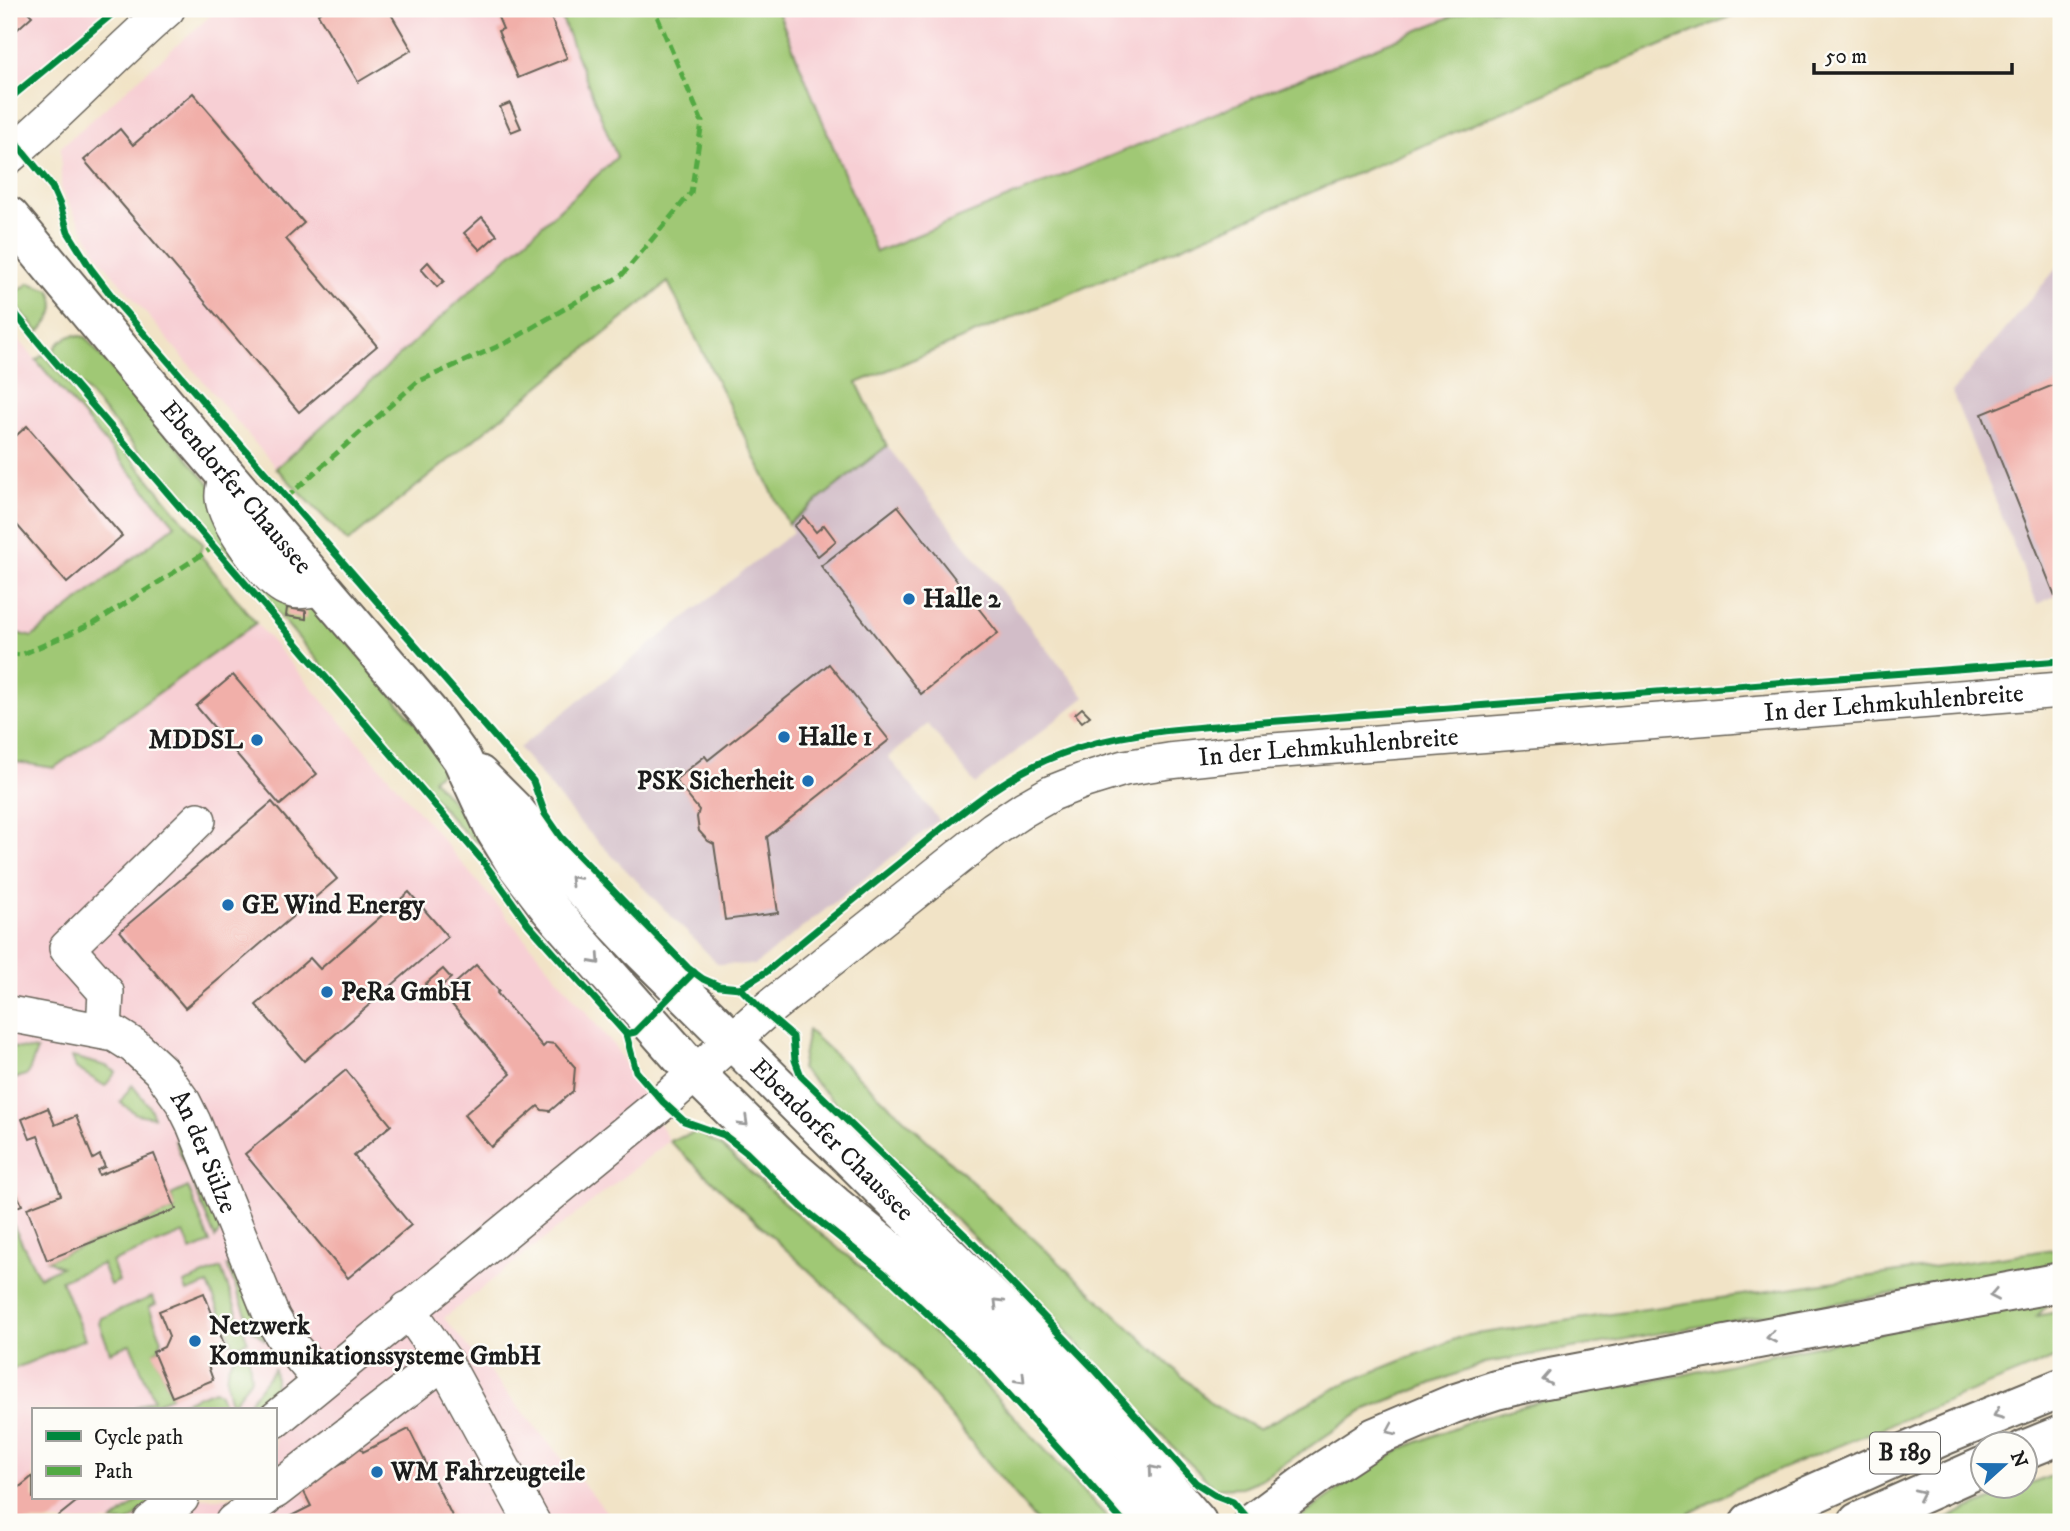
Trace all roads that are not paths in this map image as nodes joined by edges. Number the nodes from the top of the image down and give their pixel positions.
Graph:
1 (167, 9) edge
2 (9, 156) edge
3 (9, 216) edge
4 (2061, 690) edge
5 (463, 759) junction
6 (198, 820) dead end
7 (9, 1014) edge
8 (104, 1030) junction
9 (731, 1041) junction
10 (696, 1074) junction
11 (2061, 1282) edge
12 (408, 1309) junction
13 (444, 1361) junction
14 (321, 1381) junction
15 (2061, 1388) edge
16 (276, 1419) edge
17 (2061, 1435) edge
18 (2038, 1445) edge
19 (1968, 1474) edge
20 (276, 1490) edge
21 (262, 1500) edge
22 (185, 1507) edge
23 (151, 1522) edge
24 (233, 1522) edge
25 (532, 1522) edge
26 (1149, 1522) edge
27 (1197, 1522) edge
28 (1254, 1522) edge
29 (1750, 1522) edge
30 (1858, 1522) edge

1 - 2 street
3 - 5 main road, Ebendorfer Chaussee
4 - 9 street, In der Lehmkuhlenbreite
9 -> 5 main road, Ebendorfer Chaussee
5 -> 10 main road, Ebendorfer Chaussee
6 - 8 street
7 - 8 street, An der Sülze
8 - 14 street, An der Sülze
9 - 10 street, In der Lehmkuhlenbreite
27 -> 9 main road, Ebendorfer Chaussee
10 - 12 street
10 -> 26 main road, Ebendorfer Chaussee
11 -> 28 main road
12 - 13 street
12 - 14 street
13 - 20 street
13 - 25 street
14 - 16 street
15 -> 29 main road, B 189
17 - 18 main road
30 -> 19 main road, B 189
21 - 24 street
22 - 23 street

